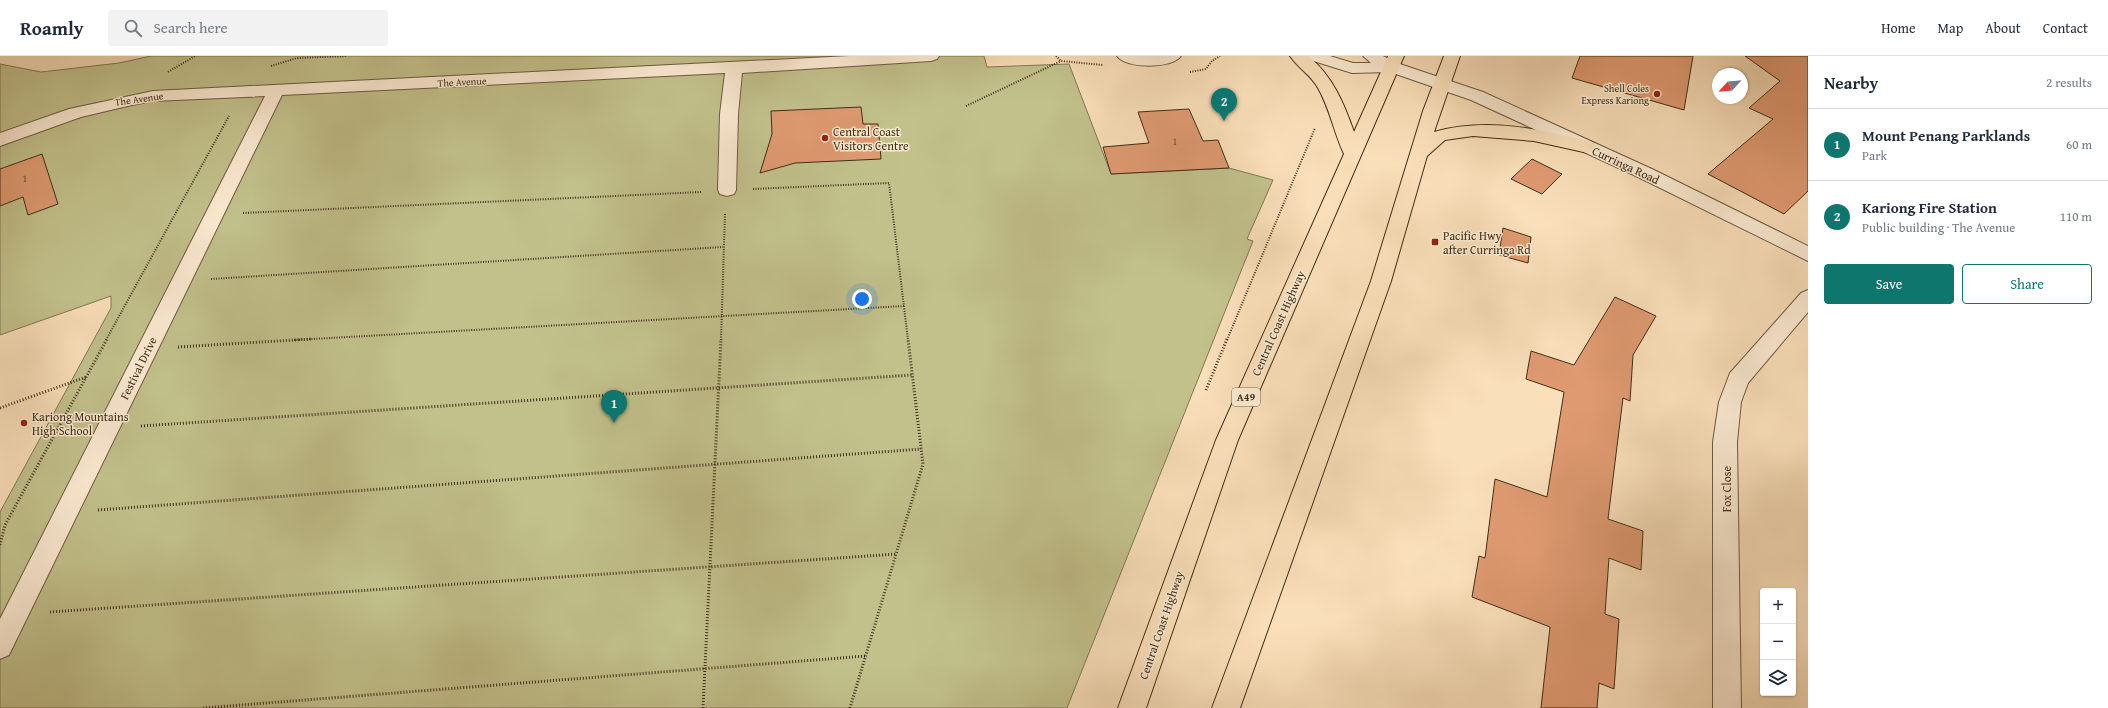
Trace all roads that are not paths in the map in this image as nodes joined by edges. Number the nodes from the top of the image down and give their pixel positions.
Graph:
1 (931, 56) edge
2 (1173, 56) edge
3 (1298, 56) edge
4 (1313, 56) edge
5 (1371, 56) edge
6 (1452, 56) edge
7 (1124, 57) edge
8 (1394, 61) edge
9 (734, 68) junction
10 (1441, 83) junction
11 (276, 90) junction
12 (0, 140) edge
13 (1588, 147) junction
14 (1352, 153) junction
15 (1418, 154) junction
16 (727, 190) road end
17 (1808, 254) edge
18 (1808, 298) edge
19 (0, 646) edge
20 (1132, 708) edge
21 (1226, 708) edge
22 (1727, 708) edge

1 - 9 street, The Avenue
2 - 7 street
3 - 14 highway
4 - 8 street
5 - 8 street
6 - 10 highway
8 - 10 street, Curringa Road
8 - 14 highway, Central Coast Highway / A49
9 - 11 street, The Avenue
9 - 16 street
10 - 13 street, Curringa Road
10 - 15 highway
11 - 12 street, The Avenue
11 - 19 street, Festival Drive
13 - 15 highway
13 - 17 street, Curringa Road
14 - 20 highway, Central Coast Highway / A49
15 - 21 highway
18 - 22 street, Fox Close

